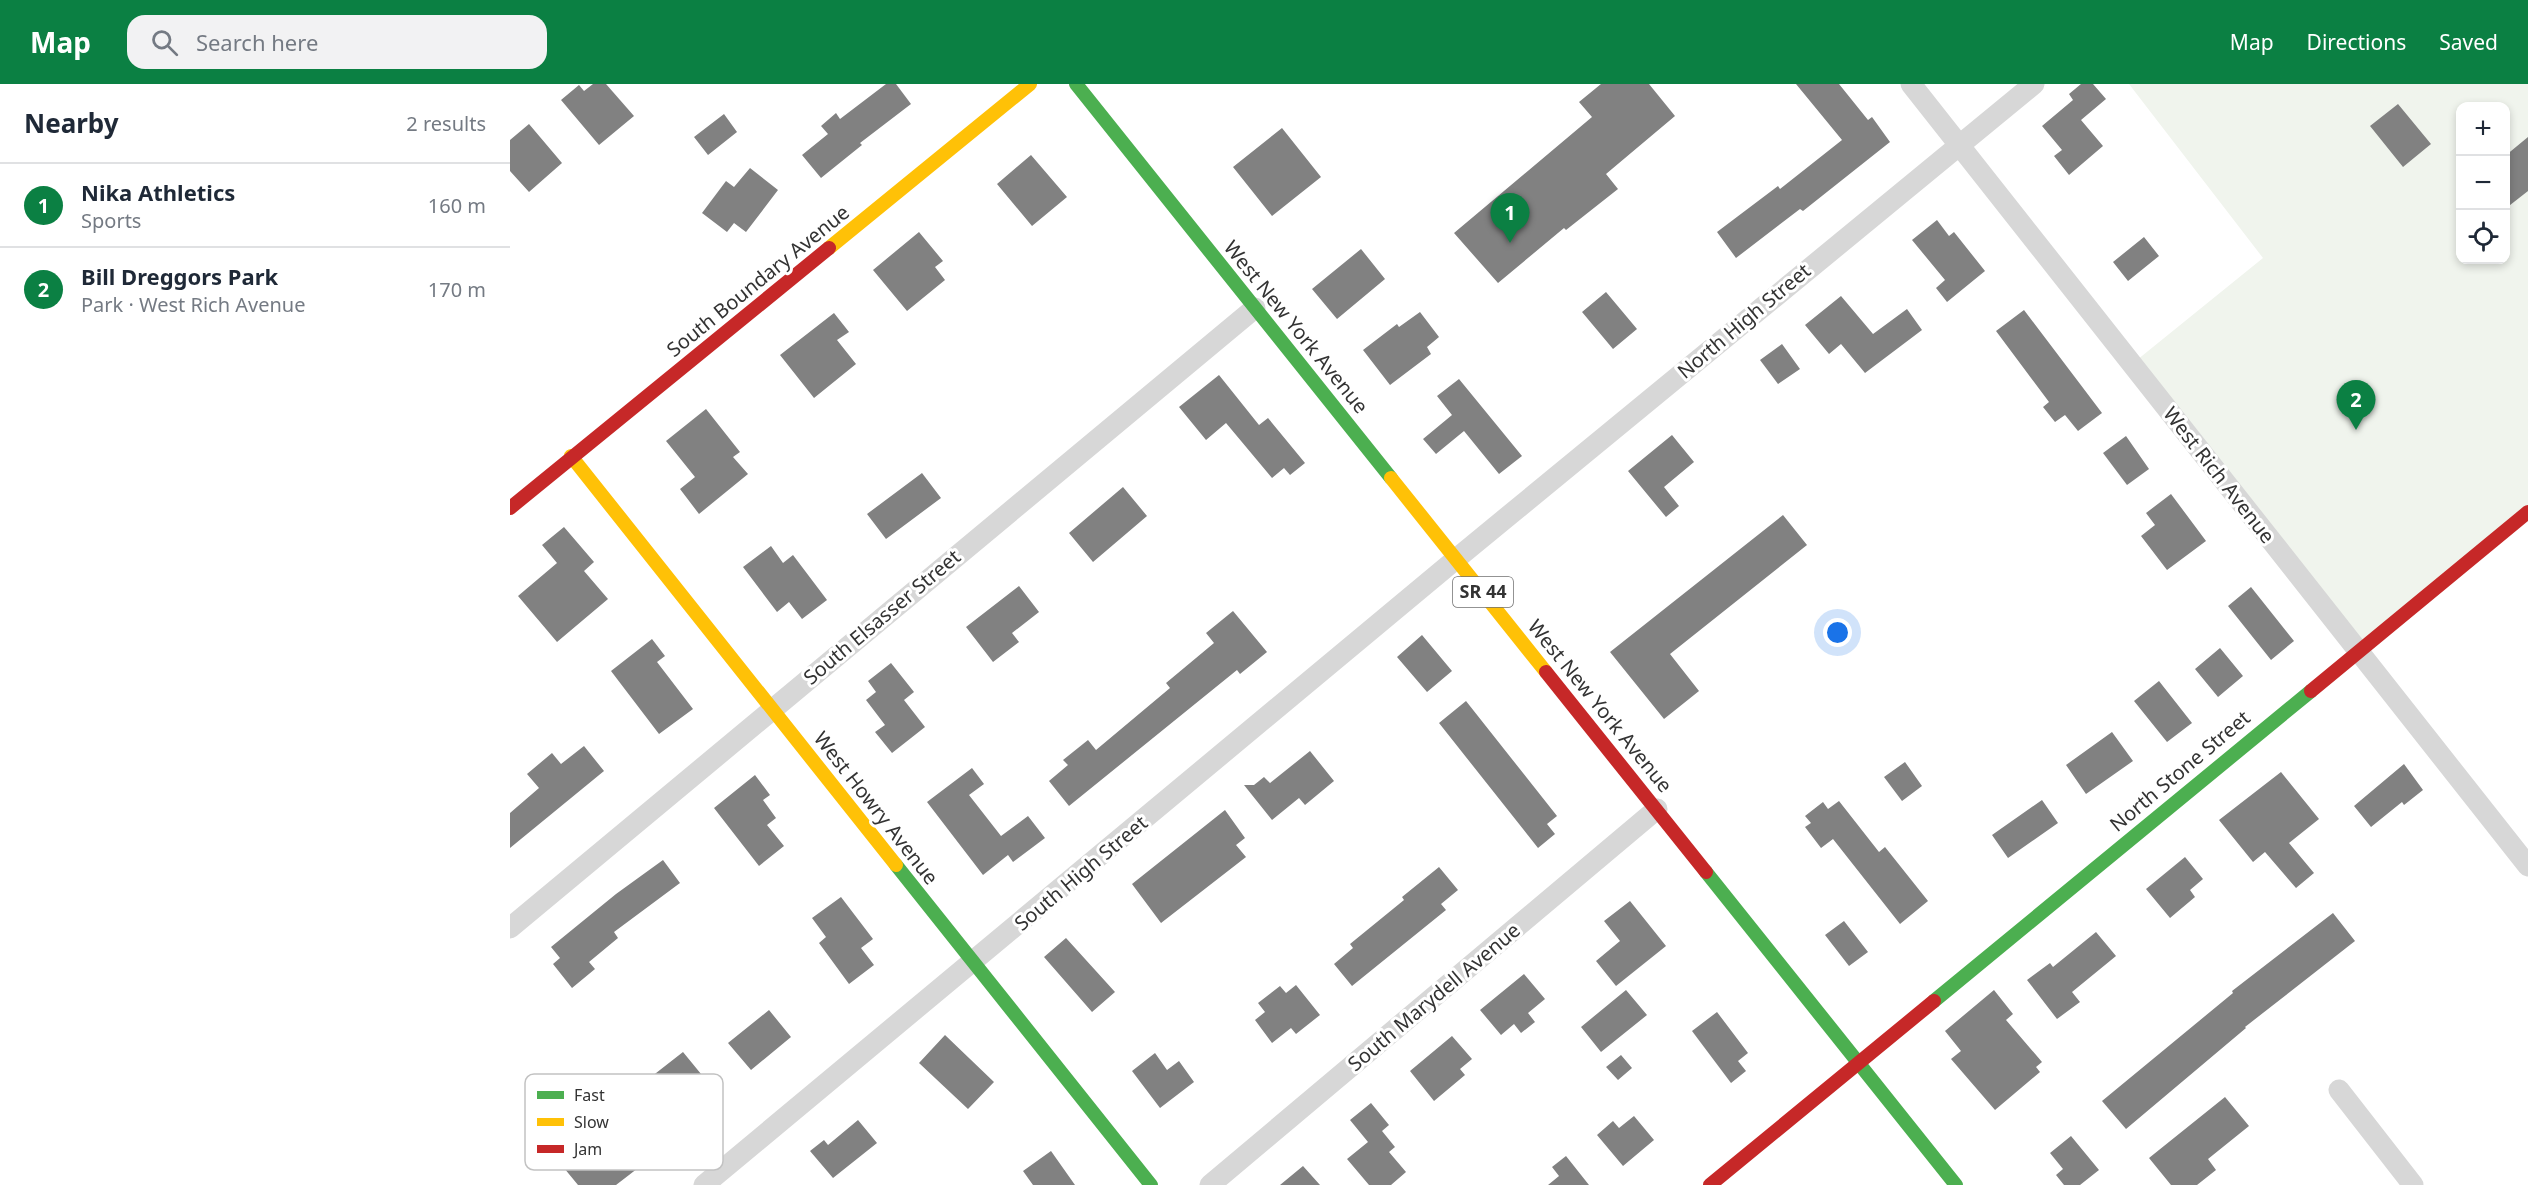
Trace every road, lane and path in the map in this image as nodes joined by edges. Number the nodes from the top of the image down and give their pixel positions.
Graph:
1 (1030, 84) edge
2 (1076, 84) edge
3 (1911, 84) edge
4 (2034, 84) edge
5 (1958, 144) junction
6 (1255, 308) junction
7 (571, 456) junction
8 (510, 508) edge
9 (2528, 512) edge
10 (1456, 559) junction
11 (2358, 650) junction
12 (772, 708) junction
13 (1657, 809) junction
14 (2528, 866) edge
15 (510, 928) edge
16 (974, 962) junction
17 (1857, 1062) junction
18 (2339, 1090) dead end
19 (723, 1169) edge
20 (722, 1170) edge
21 (704, 1185) edge
22 (1151, 1185) edge
23 (1210, 1185) edge
24 (1710, 1185) edge
25 (1956, 1185) edge
26 (2413, 1185) edge

1 - 7 street, South Boundary Avenue
2 - 6 street, West New York Avenue / SR 44
3 - 5 street, West Rich Avenue
4 - 5 street, North High Street
5 - 10 street, North High Street
5 - 11 street, West Rich Avenue
6 - 10 street, West New York Avenue / SR 44
6 - 12 street, South Elsasser Street
7 - 8 street, South Boundary Avenue
7 - 12 street, West Howry Avenue
9 - 11 street, North Stone Street
10 - 13 street, West New York Avenue / SR 44
10 - 16 street, South High Street
11 - 14 street, West Rich Avenue
11 - 17 street, North Stone Street
12 - 15 street, South Elsasser Street
12 - 16 street, West Howry Avenue
13 - 17 street, West New York Avenue / SR 44
13 - 23 street, South Marydell Avenue
16 - 19 street, South High Street
16 - 22 street, West Howry Avenue
17 - 24 street, North Stone Street
17 - 25 street, West New York Avenue / SR 44
18 - 26 street
20 - 21 street, South High Street

